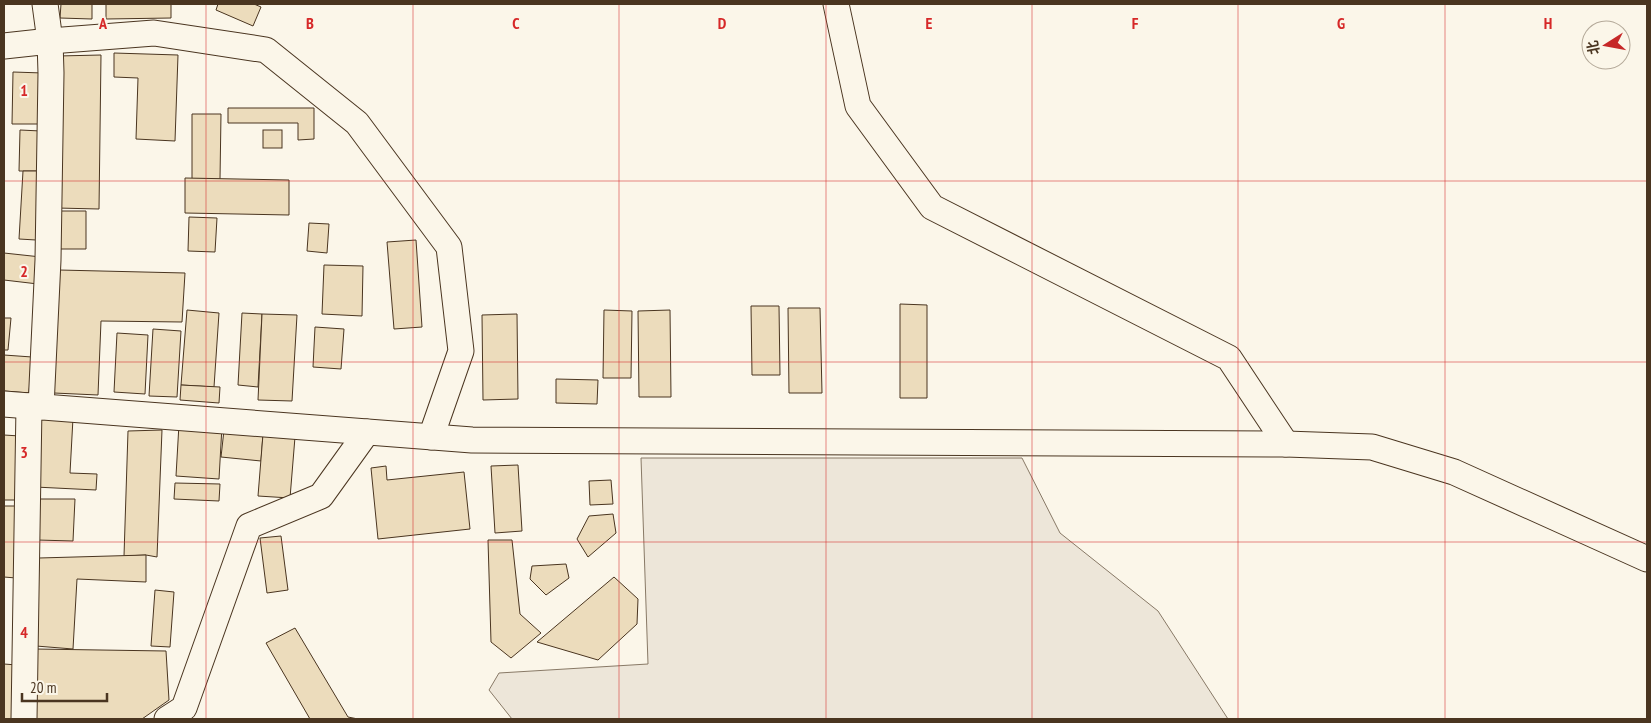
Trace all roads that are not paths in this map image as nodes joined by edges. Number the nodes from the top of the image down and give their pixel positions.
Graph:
1 (45, 4) edge
2 (836, 4) edge
3 (50, 41) junction
4 (4, 46) edge
5 (4, 404) edge
6 (35, 407) junction
7 (368, 432) junction
8 (431, 437) junction
9 (1286, 444) junction
10 (1647, 559) edge
11 (24, 719) edge
12 (167, 719) edge

1 - 3 street
2 - 9 street
3 - 4 street
3 - 6 street
3 - 8 street
5 - 6 street
6 - 7 street
6 - 11 street
7 - 8 street
7 - 12 street
8 - 9 street
9 - 10 street

